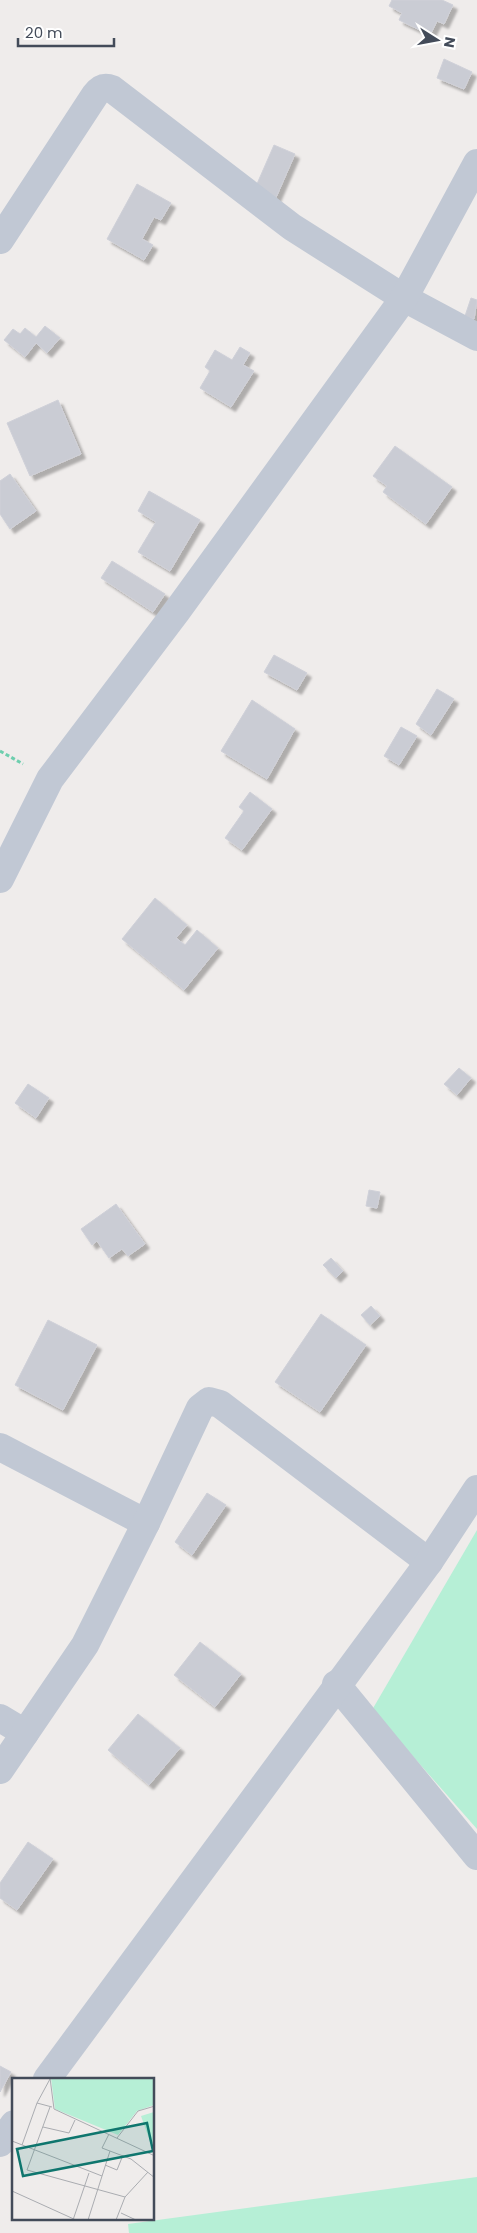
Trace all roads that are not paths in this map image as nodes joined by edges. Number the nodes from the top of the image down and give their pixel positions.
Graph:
1 (477, 163) edge
2 (0, 240) edge
3 (404, 298) junction
4 (477, 338) edge
5 (0, 879) edge
6 (0, 1446) edge
7 (477, 1489) edge
8 (146, 1523) junction
9 (428, 1562) junction
10 (336, 1684) junction
11 (0, 1718) edge
12 (25, 1733) junction
13 (0, 1770) edge
14 (477, 1856) edge
15 (48, 2078) edge
16 (12, 2127) edge
17 (0, 2143) edge

1 - 3 street
2 - 3 street
3 - 4 street
3 - 5 street
6 - 8 street
7 - 9 street
8 - 9 street
8 - 12 street
9 - 10 street
10 - 14 street
10 - 15 street
11 - 12 street
12 - 13 street
16 - 17 street

